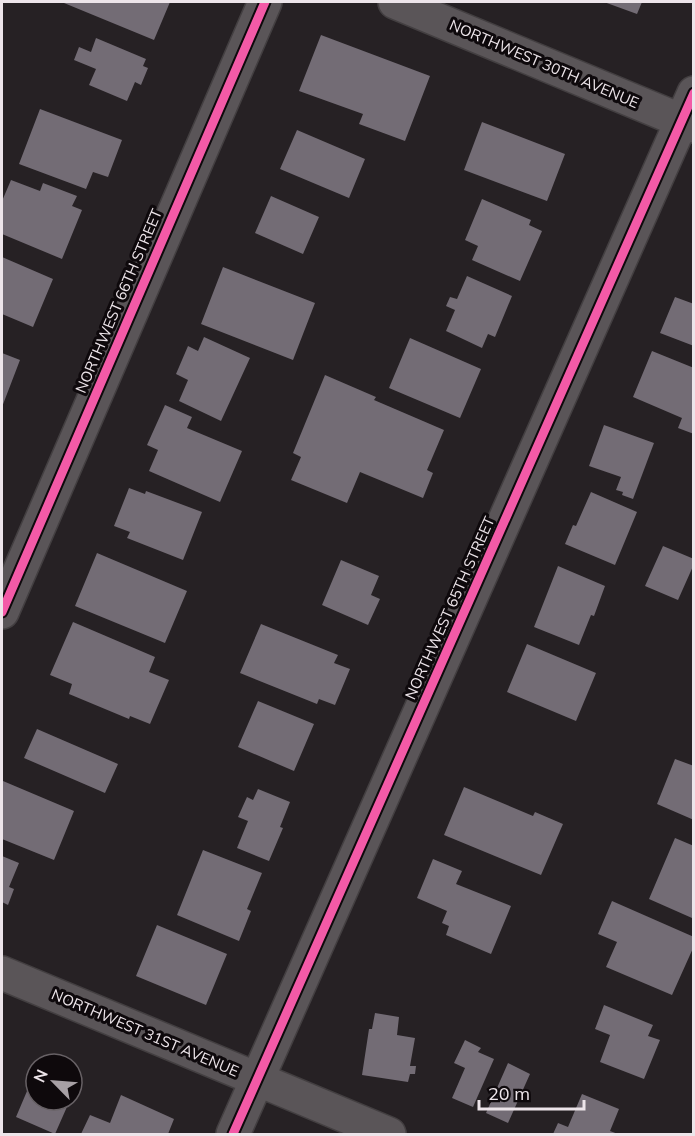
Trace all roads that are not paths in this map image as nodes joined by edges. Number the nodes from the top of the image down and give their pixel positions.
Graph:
1 (265, 2) edge
2 (395, 2) edge
3 (690, 113) edge
4 (2, 612) edge
5 (2, 974) edge
6 (257, 1080) junction
7 (233, 1134) edge
8 (388, 1134) edge

1 - 4 street, NORTHWEST 66TH STREET
2 - 3 street, NORTHWEST 30TH AVENUE
3 - 6 street, NORTHWEST 65TH STREET
5 - 6 street, NORTHWEST 31ST AVENUE
6 - 7 street, NORTHWEST 65TH STREET
6 - 8 street, NORTHWEST 31ST AVENUE

